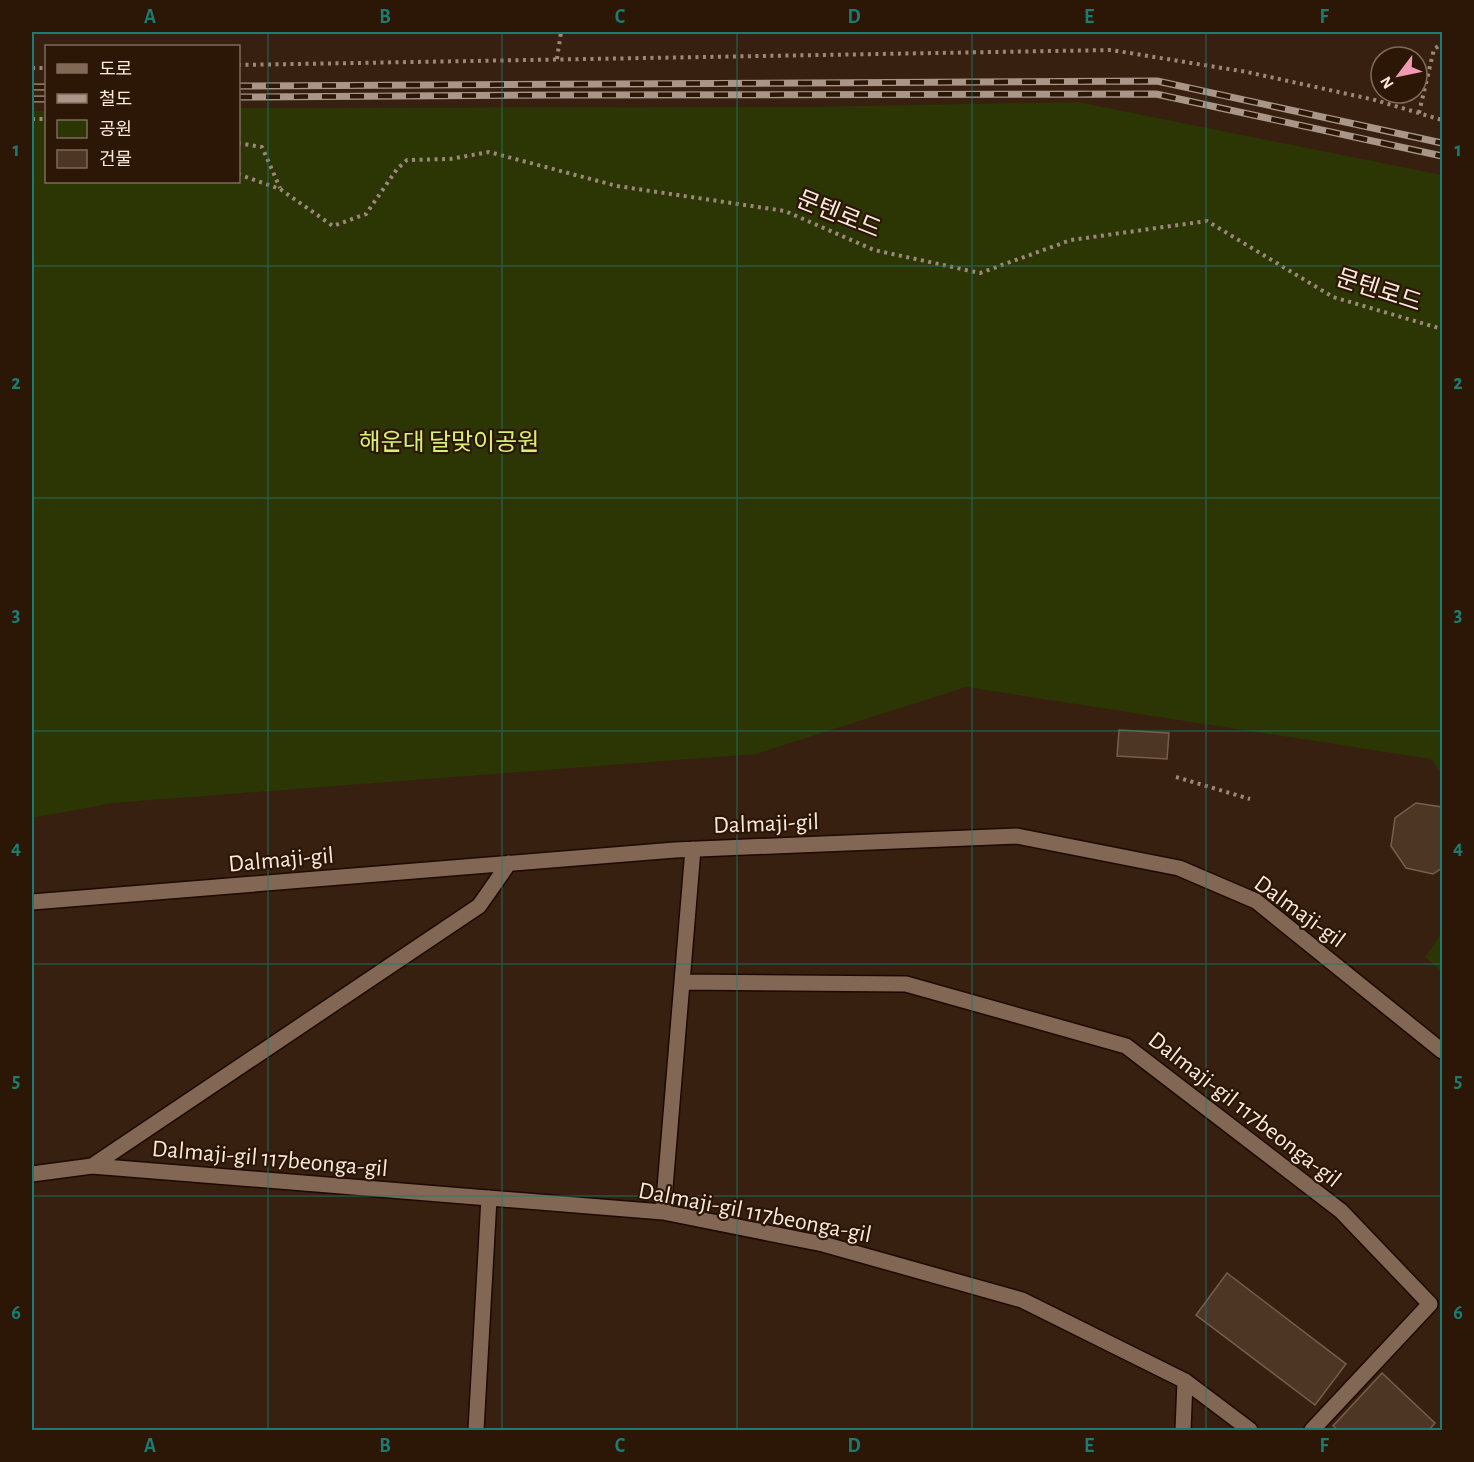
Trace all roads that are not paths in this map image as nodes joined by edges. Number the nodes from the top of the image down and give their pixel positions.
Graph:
1 (693, 849) junction
2 (509, 863) junction
3 (32, 902) edge
4 (683, 982) junction
5 (1443, 1051) edge
6 (92, 1166) junction
7 (32, 1174) edge
8 (489, 1198) junction
9 (663, 1212) junction
10 (1185, 1381) junction
11 (476, 1431) edge
12 (1183, 1431) edge
13 (1250, 1431) edge
14 (1312, 1431) edge

1 - 2 street, Dalmaji-gil
1 - 4 street
1 - 5 street, Dalmaji-gil
2 - 3 street, Dalmaji-gil
2 - 6 street
4 - 9 street
4 - 14 street, Dalmaji-gil 117beonga-gil
6 - 7 street, Dalmaji-gil 117beonga-gil
6 - 8 street, Dalmaji-gil 117beonga-gil
8 - 9 street, Dalmaji-gil 117beonga-gil
8 - 11 street
9 - 10 street, Dalmaji-gil 117beonga-gil
10 - 12 street
10 - 13 street, Dalmaji-gil 117beonga-gil

